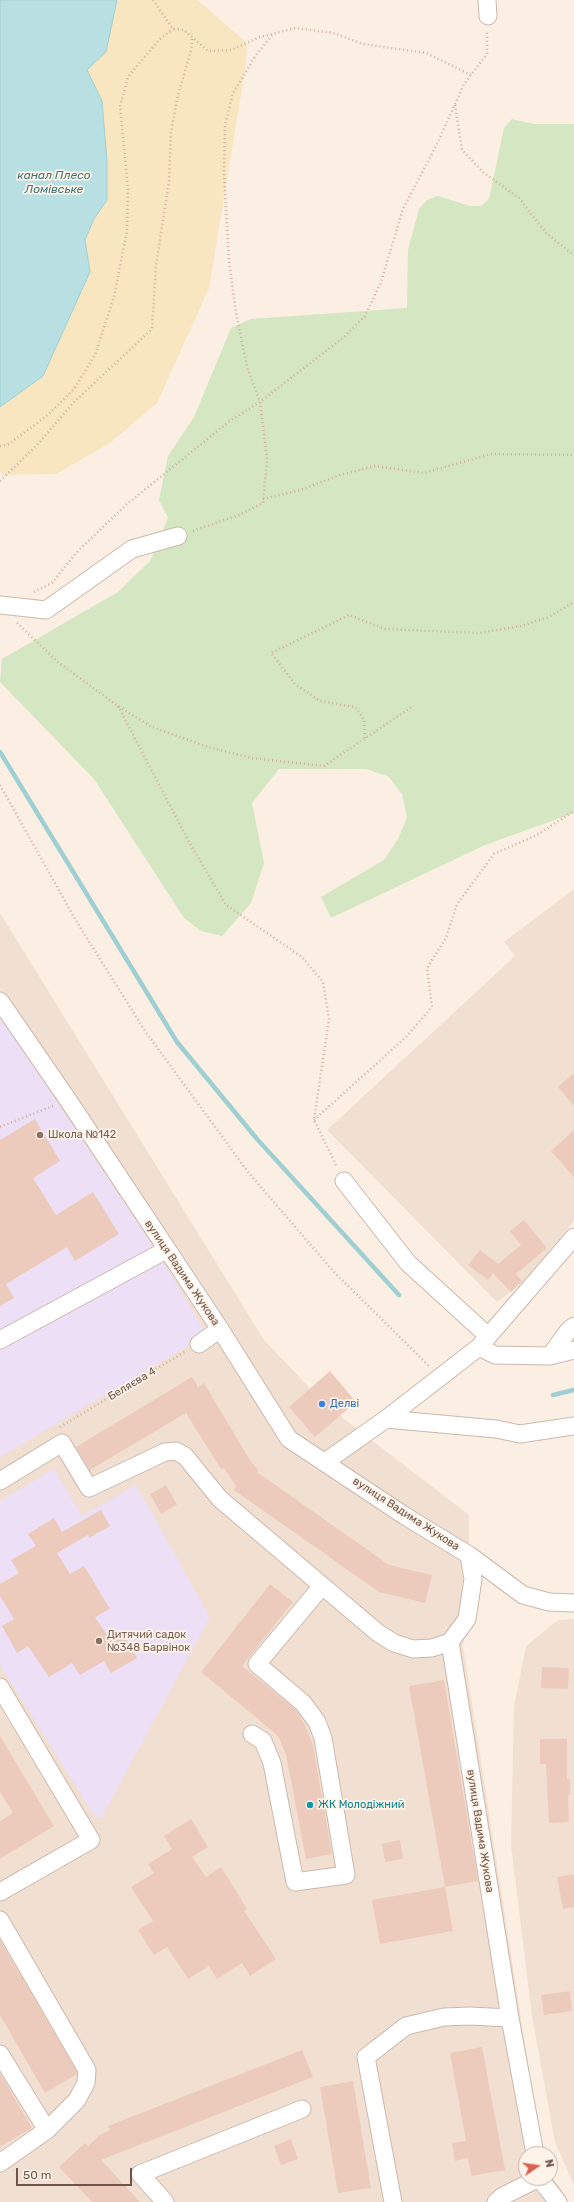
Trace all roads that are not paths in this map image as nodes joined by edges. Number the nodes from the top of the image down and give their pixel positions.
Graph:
1 (178, 536) road end
2 (5, 612) edge
3 (0, 1001) edge
4 (344, 1181) road end
5 (574, 1237) edge
6 (166, 1250) junction
7 (574, 1326) edge
8 (220, 1329) junction
9 (0, 1340) edge
10 (484, 1341) junction
11 (199, 1344) road end
12 (574, 1350) edge
13 (550, 1356) junction
14 (386, 1419) junction
15 (574, 1426) edge
16 (325, 1462) junction
17 (0, 1481) edge
18 (469, 1555) junction
19 (322, 1586) junction
20 (574, 1603) edge
21 (450, 1642) junction
22 (0, 1687) edge
23 (252, 1734) dead end
24 (0, 1892) edge
25 (0, 1920) edge
26 (510, 2018) junction
27 (0, 2054) edge
28 (302, 2109) dead end
29 (47, 2130) junction
30 (534, 2146) edge
31 (0, 2163) edge
32 (523, 2186) edge
33 (545, 2186) edge
34 (165, 2202) edge
35 (393, 2202) edge
36 (496, 2202) edge
37 (558, 2202) edge

1 - 2 street
3 - 6 street, вулиця Вадима Жукова
4 - 10 street
5 - 10 street
6 - 8 street, вулиця Вадима Жукова
6 - 9 street
7 - 13 street
8 - 11 street
8 - 16 street, вулиця Вадима Жукова
10 - 13 street
10 - 14 street
12 - 13 street
14 - 15 street
14 - 16 street
16 - 18 street, вулиця Вадима Жукова
17 - 19 street
18 - 20 street
18 - 21 street, вулиця Вадима Жукова
19 - 21 street
19 - 23 street
21 - 26 street, вулиця Вадима Жукова
22 - 24 street
25 - 29 street
26 - 30 street, вулиця Вадима Жукова
26 - 35 street
27 - 29 street
28 - 34 street
29 - 31 street
32 - 36 street
33 - 37 street

